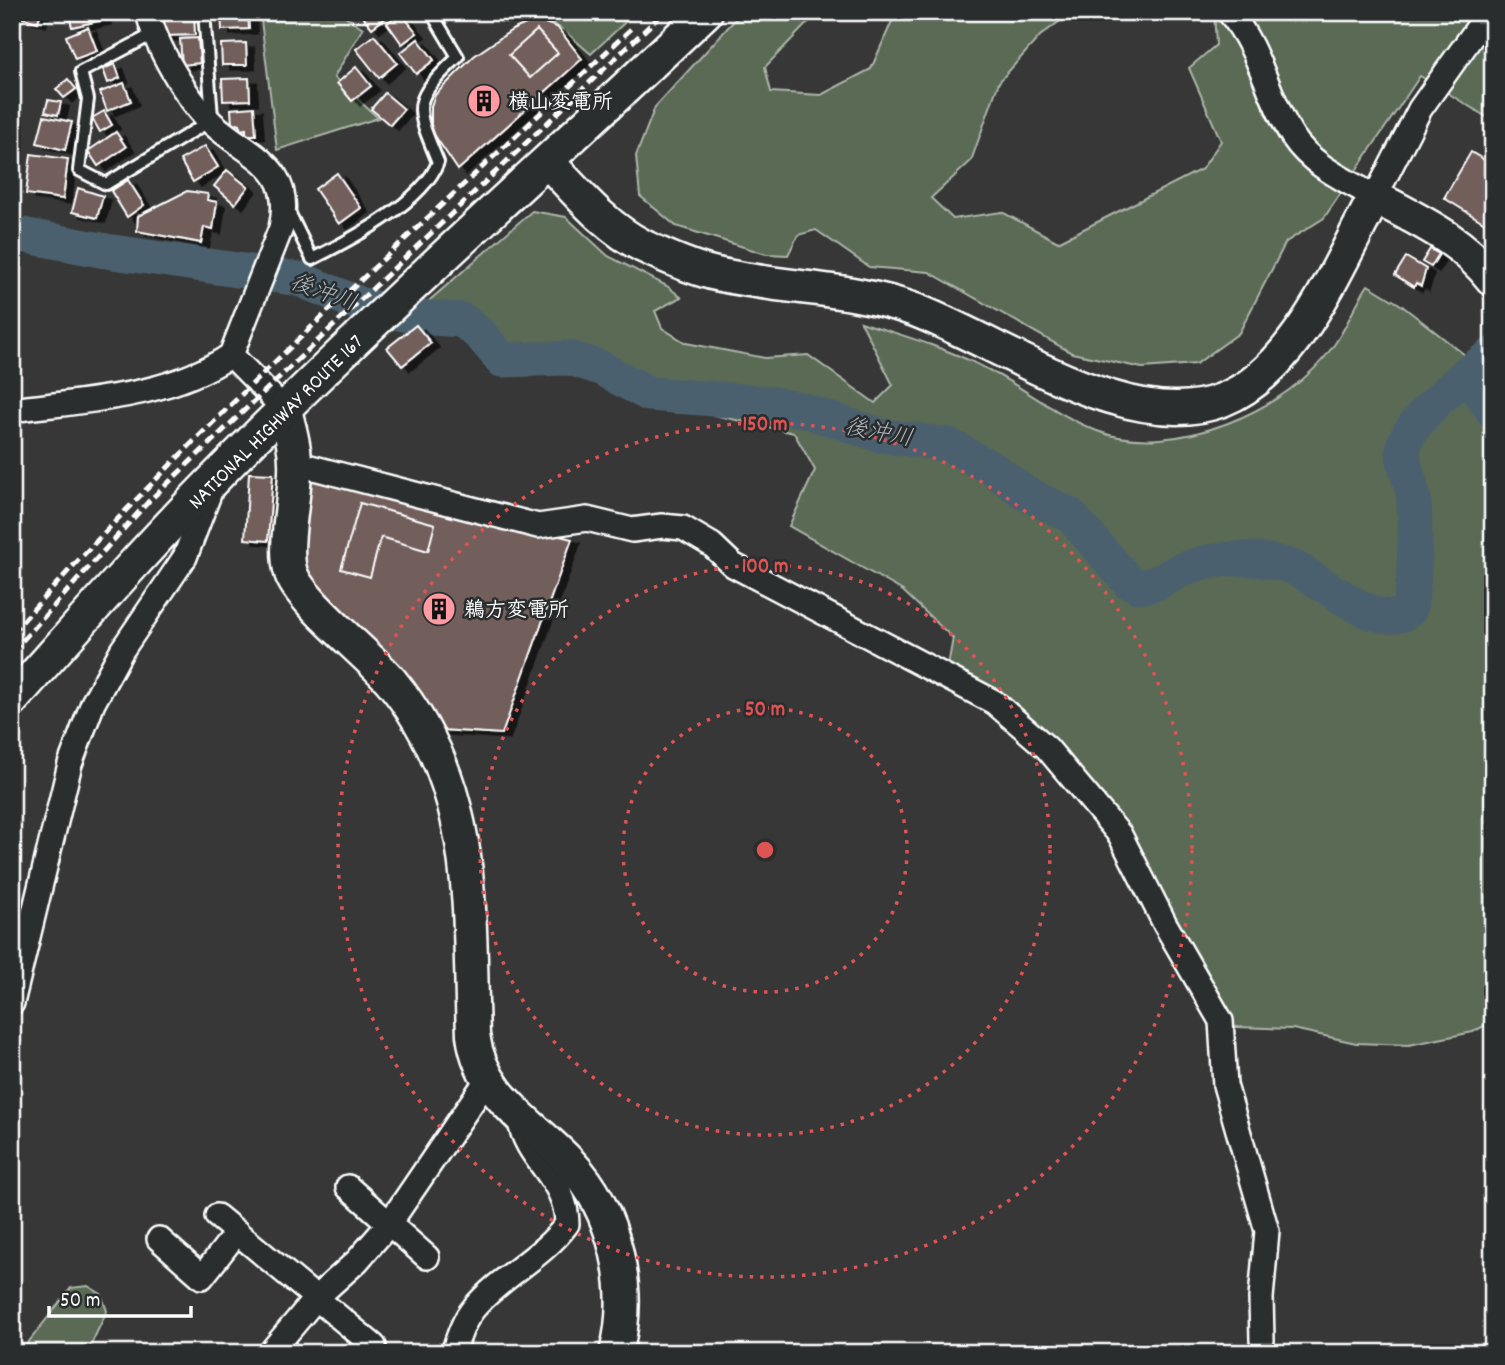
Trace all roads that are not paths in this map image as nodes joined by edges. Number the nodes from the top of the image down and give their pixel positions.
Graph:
1 (204, 12) edge
2 (431, 12) edge
3 (706, 12) edge
4 (1229, 12) edge
5 (152, 22) edge
6 (1486, 28) edge
7 (211, 122) junction
8 (548, 162) junction
9 (1375, 197) junction
10 (283, 217) junction
11 (1493, 280) edge
12 (232, 355) junction
13 (285, 410) junction
14 (12, 411) edge
15 (295, 463) junction
16 (215, 478) junction
17 (12, 700) edge
18 (12, 1003) edge
19 (487, 1080) junction
20 (519, 1113) junction
21 (348, 1187) dead end
22 (218, 1216) dead end
23 (389, 1224) junction
24 (237, 1232) junction
25 (159, 1239) dead end
26 (427, 1257) dead end
27 (316, 1298) junction
28 (1262, 1340) dead end
29 (270, 1353) edge
30 (371, 1353) edge
31 (453, 1353) edge
32 (616, 1353) edge

1 - 7 lane
2 - 10 lane
3 - 8 street, NATIONAL HIGHWAY ROUTE 167
4 - 9 street
5 - 7 street
5 - 7 lane
6 - 9 street
7 - 10 street
8 - 9 street
8 - 13 street, NATIONAL HIGHWAY ROUTE 167
9 - 11 street
10 - 12 street
12 - 13 street
12 - 14 street
13 - 15 street
13 - 16 street, NATIONAL HIGHWAY ROUTE 167
15 - 19 street
15 - 28 street
16 - 17 street, NATIONAL HIGHWAY ROUTE 167
16 - 18 street
19 - 20 street
19 - 23 street
20 - 31 street
20 - 32 street
21 - 23 street
22 - 24 street
23 - 26 street
23 - 27 street
24 - 25 street
24 - 27 street
27 - 29 street
27 - 30 street

